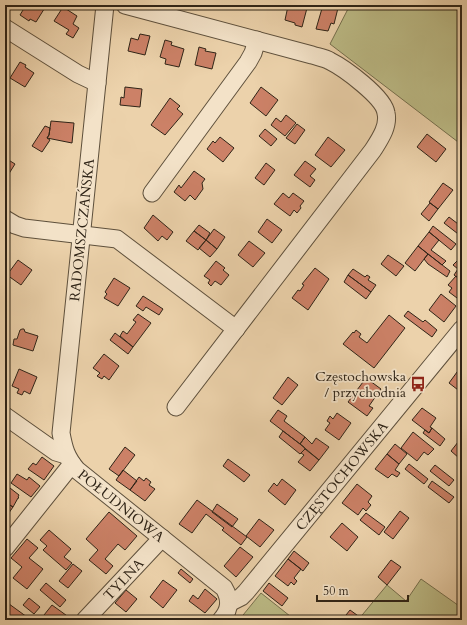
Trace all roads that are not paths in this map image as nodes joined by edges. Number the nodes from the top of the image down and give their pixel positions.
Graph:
1 (106, 5) edge
2 (126, 5) edge
3 (5, 28) edge
4 (257, 40) junction
5 (97, 83) junction
6 (152, 193) dead end
7 (5, 219) edge
8 (81, 235) junction
9 (236, 329) junction
10 (462, 329) edge
11 (176, 407) dead end
12 (5, 416) edge
13 (69, 459) junction
14 (162, 538) junction
15 (5, 548) edge
16 (229, 603) junction
17 (85, 620) edge
18 (222, 620) edge

1 - 5 street, RADOMSZCZAŃSKA
2 - 4 street
3 - 5 street
4 - 6 street
4 - 9 street
5 - 8 street, RADOMSZCZAŃSKA
7 - 8 street
8 - 9 street
8 - 13 street, RADOMSZCZAŃSKA
9 - 11 street
10 - 16 street, CZĘSTOCHOWSKA
12 - 13 street, POŁUDNIOWA
13 - 14 street, POŁUDNIOWA
13 - 15 street
14 - 16 street, POŁUDNIOWA
14 - 17 street, TYLNA
16 - 18 street

